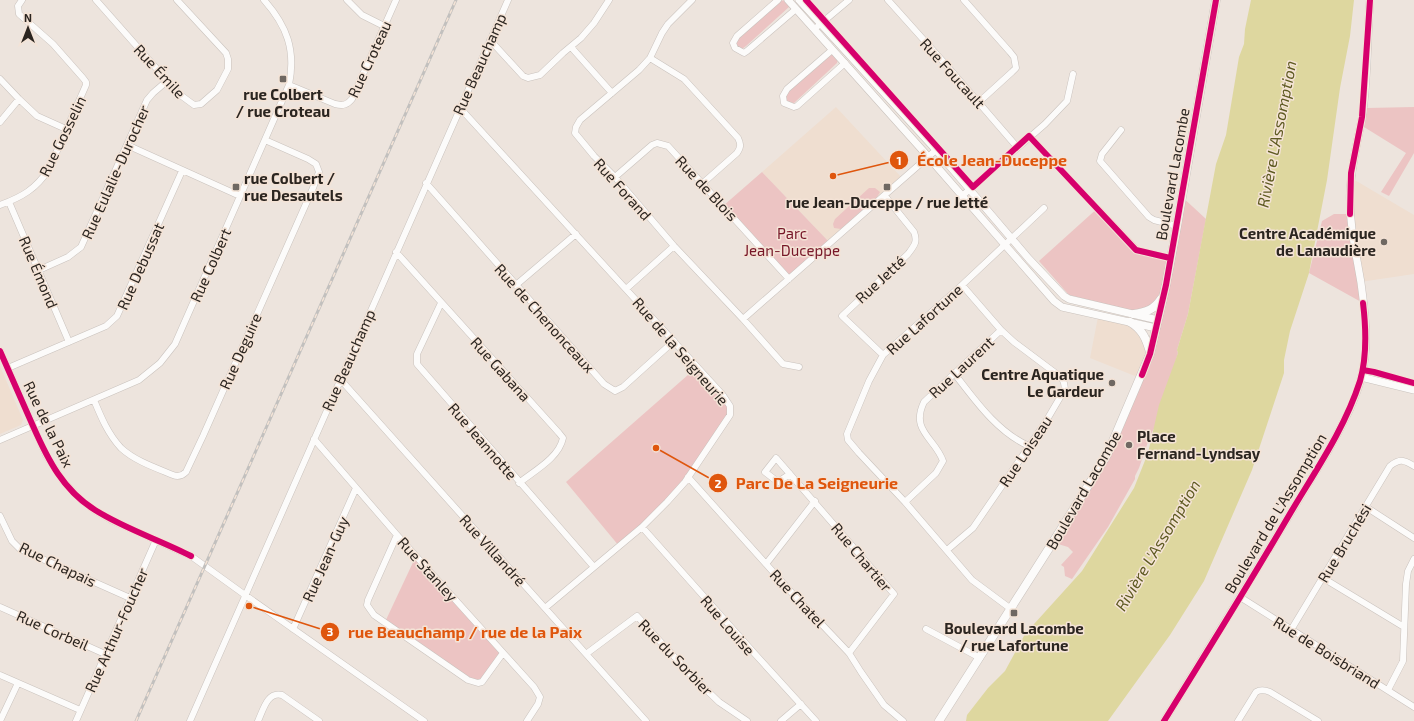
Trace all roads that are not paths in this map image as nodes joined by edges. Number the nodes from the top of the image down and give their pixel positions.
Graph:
1 (22, 0) edge
2 (97, 0) edge
3 (177, 0) edge
4 (264, 0) edge
5 (347, 0) edge
6 (396, 0) edge
7 (508, 0) edge
8 (609, 0) edge
9 (692, 0) edge
10 (778, 0) edge
11 (788, 0) edge
12 (799, 0) edge
13 (849, 0) edge
14 (888, 0) edge
15 (964, 0) edge
16 (1216, 0) edge
17 (1370, 0) edge
18 (796, 9) junction
19 (821, 24) junction
20 (384, 26) junction
21 (814, 30) junction
22 (490, 40) junction
23 (571, 46) junction
24 (832, 50) junction
25 (650, 58) junction
26 (845, 63) junction
27 (1073, 74) dead end
28 (0, 78) edge
29 (167, 81) junction
30 (289, 85) junction
31 (612, 93) junction
32 (19, 99) junction
33 (979, 102) junction
34 (460, 108) junction
35 (0, 122) edge
36 (66, 129) junction
37 (1121, 130) dead end
38 (265, 140) junction
39 (127, 145) junction
40 (1017, 147) junction
41 (936, 150) junction
42 (929, 157) junction
43 (182, 171) junction
44 (615, 177) junction
45 (426, 183) junction
46 (703, 183) junction
47 (970, 189) junction
48 (240, 196) junction
49 (885, 196) junction
50 (962, 196) junction
51 (9, 202) junction
52 (0, 205) edge
53 (1044, 208) dead end
54 (1177, 226) junction
55 (576, 234) junction
56 (1012, 239) junction
57 (674, 246) junction
58 (1005, 246) junction
59 (396, 252) junction
60 (39, 270) junction
61 (789, 280) junction
62 (516, 285) junction
63 (962, 285) junction
64 (626, 289) junction
65 (1163, 295) junction
66 (441, 303) junction
67 (1134, 314) junction
68 (743, 319) junction
69 (1130, 322) junction
70 (1157, 324) junction
71 (1001, 330) junction
72 (674, 341) junction
73 (69, 342) junction
74 (0, 351) edge
75 (1150, 352) junction
76 (883, 355) junction
77 (799, 367) dead end
78 (8, 368) junction
79 (954, 373) junction
80 (1361, 377) junction
81 (340, 380) junction
82 (1414, 390) edge
83 (94, 400) junction
84 (33, 426) junction
85 (314, 439) junction
86 (0, 440) edge
87 (1029, 446) junction
88 (1414, 466) edge
89 (790, 474) dead end
90 (688, 478) junction
91 (519, 483) junction
92 (356, 488) junction
93 (815, 501) junction
94 (905, 502) junction
95 (1366, 506) junction
96 (0, 516) edge
97 (642, 527) junction
98 (397, 534) junction
99 (1414, 538) edge
100 (156, 540) junction
101 (947, 550) junction
102 (1414, 559) edge
103 (766, 564) junction
104 (594, 567) junction
105 (1323, 578) junction
106 (245, 595) junction
107 (1240, 597) junction
108 (130, 598) junction
109 (0, 607) edge
110 (545, 608) junction
111 (1011, 609) junction
112 (1404, 627) junction
113 (293, 629) junction
114 (926, 629) dead end
115 (1291, 630) junction
116 (503, 653) junction
117 (849, 653) junction
118 (105, 654) junction
119 (586, 654) junction
120 (980, 658) junction
121 (0, 675) edge
122 (18, 683) junction
123 (1388, 690) junction
124 (801, 704) junction
125 (1414, 707) edge
126 (80, 710) junction
127 (0, 721) edge
128 (76, 721) edge
129 (190, 721) edge
130 (258, 721) edge
131 (319, 721) edge
132 (424, 721) edge
133 (527, 721) edge
134 (646, 721) edge
135 (747, 721) edge
136 (781, 721) edge
137 (816, 721) edge
138 (903, 721) edge
139 (939, 721) edge
140 (1164, 721) edge
141 (1238, 721) edge
142 (1318, 721) edge

1 - 36 street, Rue Gosselin
2 - 29 street, Rue Émile
3 - 29 street, Rue Émile
4 - 30 street, Rue Colbert
5 - 20 street
6 - 20 street, Rue Croteau
7 - 22 street, Rue Beauchamp
8 - 23 street
9 - 25 street, Rue Forand
10 - 18 street
11 - 18 street
12 - 19 street
13 - 19 street
14 - 33 street, Rue Foucault
15 - 33 street
16 - 54 main road, Boulevard Lacombe
17 - 80 street, Boulevard de L'Assomption
18 - 21 street
19 - 21 street
19 - 41 street
20 - 30 street, Rue Croteau
21 - 24 street
22 - 23 street
22 - 34 street, Rue Beauchamp
23 - 31 street
24 - 26 street
24 - 26 street
25 - 31 street, Rue Forand
25 - 46 street
26 - 42 street
27 - 40 street
28 - 32 street
29 - 39 street, Rue Eulalie-Durocher
30 - 38 street, Rue Colbert
31 - 44 street, Rue Forand
32 - 35 street
32 - 36 street
33 - 40 street, Rue Foucault
34 - 45 street, Rue Beauchamp
34 - 55 street, Rue de la Seigneurie
36 - 51 street, Rue Gosselin
37 - 54 street
38 - 48 street, Rue Colbert
38 - 83 street, Rue Deguire
39 - 43 street
39 - 60 street, Rue Eulalie-Durocher
40 - 47 street
41 - 42 street
41 - 47 street
42 - 49 street
42 - 50 street
43 - 48 street
43 - 73 street, Rue Debussat
44 - 46 street, Rue de Blois
44 - 57 street, Rue Forand
45 - 59 street, Rue Beauchamp
45 - 62 street, Rue de Chenonceaux
46 - 61 street, Rue de Blois
47 - 50 street
47 - 56 street
48 - 83 street, Rue Colbert
49 - 61 street
49 - 76 street, Rue Jetté
50 - 58 street
51 - 52 street, Rue Gosselin
51 - 60 street, Rue Émond
53 - 56 street, Rue Lafortune
54 - 65 main road, Boulevard Lacombe
55 - 62 street
55 - 64 street, Rue de la Seigneurie
56 - 58 street, Rue Lafortune
56 - 67 street
57 - 64 street
57 - 68 street, Rue Forand
58 - 63 street, Rue Lafortune
58 - 69 street
59 - 66 street, Rue Gabana
59 - 81 street, Rue Beauchamp
60 - 73 street, Rue Émond
61 - 68 street
62 - 72 street, Rue de Chenonceaux
63 - 71 street, Rue Loiseau
63 - 76 street, Rue Lafortune
64 - 72 street, Rue de la Seigneurie
65 - 67 main road
65 - 70 main road, Boulevard Lacombe
66 - 91 street, Rue Jeannotte
66 - 91 street, Rue Gabana
67 - 70 street
68 - 77 street, Rue Forand
69 - 70 street
69 - 75 main road
70 - 75 main road, Boulevard Lacombe
71 - 79 street, Rue Laurent
71 - 87 street, Rue Loiseau
72 - 90 street, Rue de la Seigneurie
73 - 78 street, Rue Debussat
74 - 78 street, Rue de la Paix
75 - 111 main road, Boulevard Lacombe
76 - 94 street, Rue Lafortune
78 - 84 street, Rue de la Paix
79 - 87 street
79 - 94 street, Rue Laurent
80 - 82 street
80 - 107 street, Boulevard de L'Assomption
81 - 85 street, Rue Beauchamp
81 - 110 street, Rue Villandré
83 - 84 street, Rue Colbert
84 - 86 street, Rue Colbert
84 - 100 street, Rue de la Paix
85 - 92 street, Rue Stanley
85 - 106 street, Rue Beauchamp
87 - 101 street, Rue Loiseau
88 - 95 street, Rue Bruchési
89 - 93 street
90 - 97 street, Rue de la Seigneurie
90 - 103 street, Rue Chatel
91 - 104 street, Rue Jeannotte
92 - 98 street, Rue Stanley
92 - 113 street, Rue Jean-Guy
93 - 103 street
93 - 117 street, Rue Chartier
94 - 101 street, Rue Lafortune
95 - 99 street
95 - 105 street, Rue Bruchési
96 - 108 street, Rue Chapais
97 - 104 street, Rue de la Seigneurie
97 - 124 street, Rue Louise
98 - 116 street, Rue Stanley
98 - 116 street
100 - 106 street, Rue de la Paix
100 - 108 street, Rue Arthur-Foucher
101 - 111 street, Rue Lafortune
102 - 112 street
103 - 117 street, Rue Chatel
104 - 110 street, Rue de la Seigneurie
105 - 112 street
105 - 115 street, Rue Bruchési
106 - 113 street, Rue de la Paix
106 - 129 street, Rue Beauchamp
107 - 115 street, Rue de Boisbriand
107 - 140 street, Boulevard de L'Assomption
108 - 118 street, Rue Arthur-Foucher
109 - 118 street, Rue Corbeil
110 - 119 street, Rue Villandré
111 - 120 main road, Boulevard Lacombe
112 - 123 street
113 - 132 street, Rue de la Paix
114 - 120 street
115 - 123 street, Rue de Boisbriand
116 - 133 street, Rue Stanley
117 - 138 street, Rue Chatel
118 - 126 street, Rue Arthur-Foucher
119 - 134 street, Rue Villandré
119 - 135 street, Rue du Sorbier
120 - 139 main road, Boulevard Lacombe
121 - 122 street
122 - 126 street
122 - 127 street
123 - 125 street, Rue de Boisbriand
124 - 136 street
124 - 137 street, Rue Louise
126 - 128 street, Rue Arthur-Foucher
130 - 131 street
141 - 142 street

